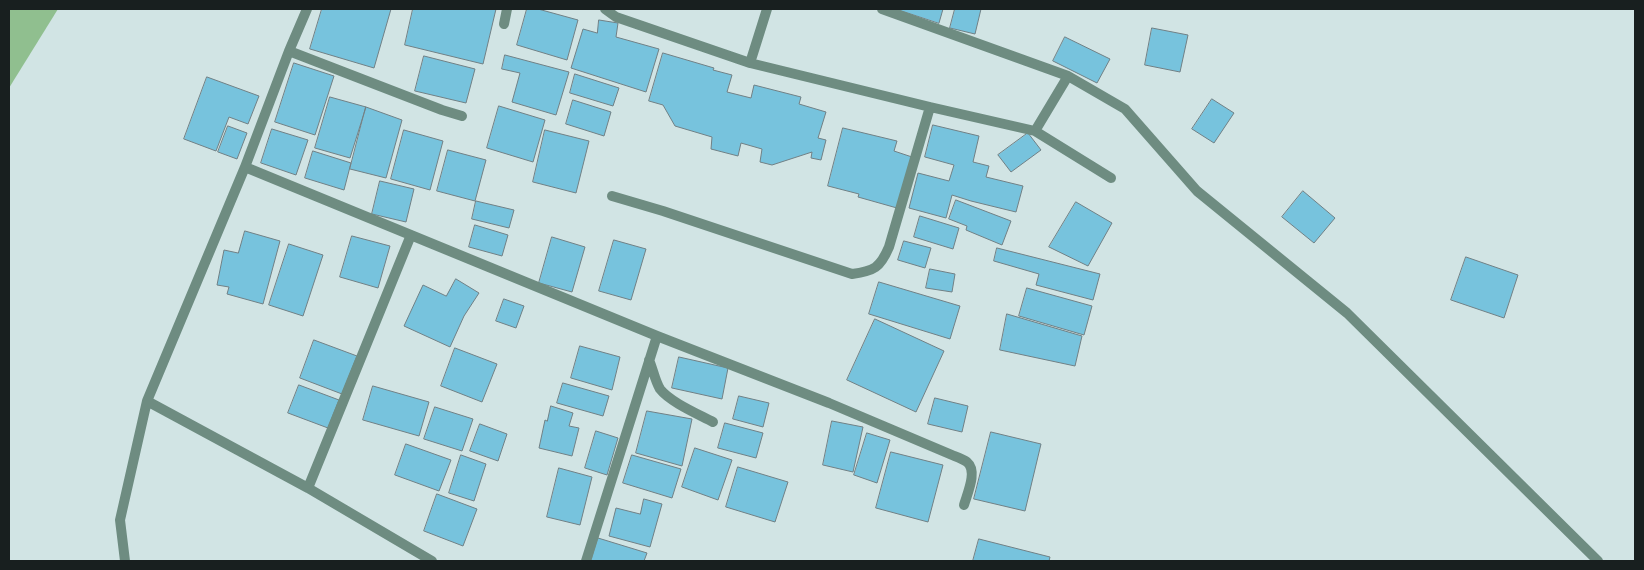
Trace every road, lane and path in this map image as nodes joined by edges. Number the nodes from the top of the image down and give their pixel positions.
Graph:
1 (307, 9) edge
2 (507, 9) edge
3 (605, 9) edge
4 (767, 9) edge
5 (882, 9) edge
6 (504, 24) dead end
7 (289, 52) junction
8 (750, 63) junction
9 (1068, 76) junction
10 (930, 107) junction
11 (462, 116) dead end
12 (1036, 129) junction
13 (245, 167) junction
14 (1111, 178) dead end
15 (612, 196) dead end
16 (411, 235) junction
17 (656, 336) junction
18 (649, 360) junction
19 (148, 401) junction
20 (713, 422) dead end
21 (308, 488) junction
22 (964, 505) dead end
23 (125, 561) edge
24 (432, 561) edge
25 (586, 561) edge
26 (1598, 561) edge

1 - 7 street
2 - 6 street
3 - 8 street
4 - 8 street
5 - 9 street
7 - 11 street
7 - 13 street
8 - 10 street
9 - 12 street
9 - 26 street
10 - 12 street
10 - 15 street
12 - 14 street
13 - 16 street
13 - 19 street
16 - 17 street
16 - 21 street
17 - 18 street
17 - 22 street
18 - 20 street
18 - 25 street
19 - 21 street
19 - 23 street
21 - 24 street

